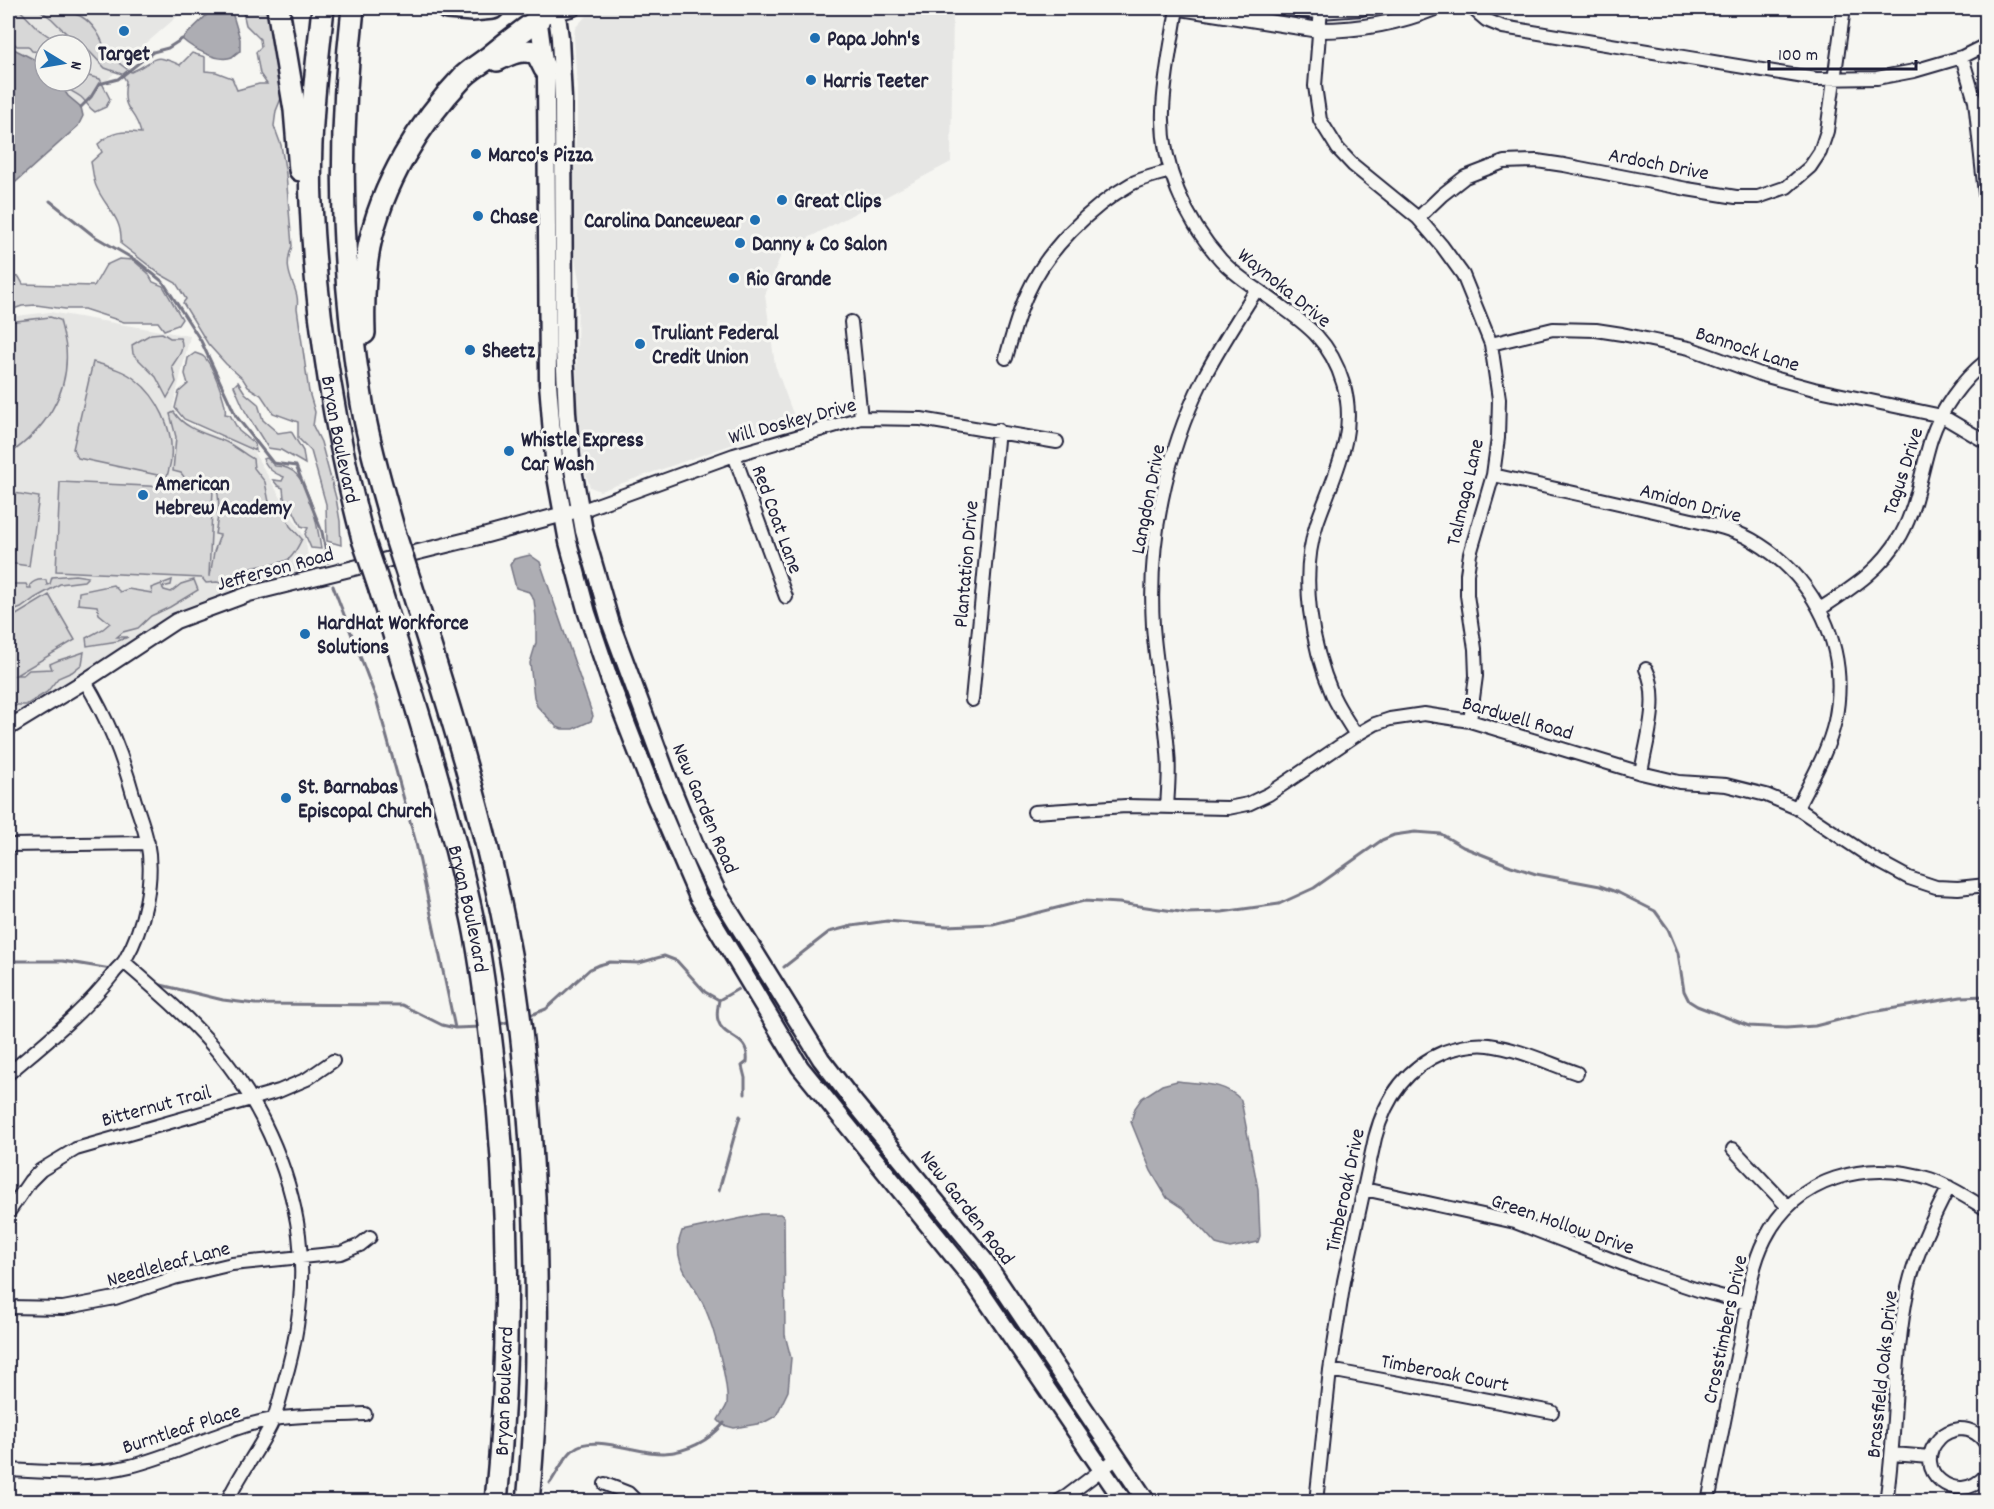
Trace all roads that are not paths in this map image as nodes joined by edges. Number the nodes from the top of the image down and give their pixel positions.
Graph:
1 (278, 8) edge
2 (323, 8) edge
3 (353, 8) edge
4 (447, 8) edge
5 (493, 8) edge
6 (574, 8) edge
7 (1179, 8) edge
8 (1282, 8) edge
9 (1362, 8) edge
10 (1435, 8) edge
11 (1472, 8) edge
12 (1844, 8) edge
13 (1320, 9) edge
14 (547, 11) edge
15 (1319, 30) junction
16 (1986, 45) edge
17 (1962, 57) junction
18 (474, 69) junction
19 (545, 69) junction
20 (1836, 80) junction
21 (1170, 171) junction
22 (1986, 203) edge
23 (1418, 218) junction
24 (1257, 289) junction
25 (851, 322) dead end
26 (320, 326) junction
27 (1491, 344) junction
28 (1006, 358) dead end
29 (1986, 361) edge
30 (1942, 416) junction
31 (861, 418) junction
32 (998, 430) junction
33 (1057, 442) dead end
34 (1986, 442) edge
35 (734, 455) junction
36 (1493, 475) junction
37 (380, 480) junction
38 (580, 511) junction
39 (562, 514) junction
40 (786, 597) dead end
41 (1820, 609) junction
42 (1646, 669) dead end
43 (85, 681) junction
44 (972, 700) dead end
45 (618, 702) junction
46 (1470, 721) junction
47 (8, 728) edge
48 (1356, 735) junction
49 (658, 751) junction
50 (1641, 773) junction
51 (1167, 807) junction
52 (1797, 808) junction
53 (1034, 812) dead end
54 (148, 843) junction
55 (8, 845) edge
56 (1986, 885) edge
57 (124, 962) junction
58 (333, 1061) dead end
59 (1577, 1073) dead end
60 (8, 1074) edge
61 (814, 1083) junction
62 (251, 1100) junction
63 (854, 1102) junction
64 (854, 1131) junction
65 (1733, 1149) dead end
66 (895, 1151) junction
67 (889, 1174) junction
68 (1949, 1187) junction
69 (1364, 1189) junction
70 (932, 1195) junction
71 (1787, 1206) junction
72 (1986, 1209) edge
73 (8, 1214) edge
74 (370, 1237) dead end
75 (299, 1258) junction
76 (1747, 1303) junction
77 (8, 1307) edge
78 (1330, 1370) junction
79 (1081, 1404) junction
80 (1552, 1412) dead end
81 (365, 1414) dead end
82 (1066, 1416) junction
83 (274, 1419) junction
84 (1986, 1444) edge
85 (1893, 1454) junction
86 (1930, 1457) junction
87 (1117, 1458) junction
88 (1101, 1469) junction
89 (8, 1470) edge
90 (1986, 1475) edge
91 (605, 1484) dead end
92 (227, 1502) edge
93 (496, 1502) edge
94 (528, 1502) edge
95 (637, 1502) edge
96 (1058, 1502) edge
97 (1124, 1502) edge
98 (1147, 1502) edge
99 (1316, 1502) edge
100 (1708, 1502) edge
101 (1886, 1502) edge

1 - 26 highway
2 - 26 highway, Bryan Boulevard
3 - 37 highway, Bryan Boulevard
4 - 5 highway
6 - 14 street
7 - 15 street
7 - 21 street, Waynoka Drive
8 - 13 street
9 - 13 street
10 - 15 street
11 - 20 street
12 - 20 street, Ardoch Drive
13 - 15 street, Talmaga Lane
14 - 18 highway
14 - 19 main road, New Garden Road
14 - 38 main road, New Garden Road
15 - 23 street, Talmaga Lane
16 - 17 street
17 - 20 street
17 - 22 street
18 - 19 highway
18 - 37 highway
19 - 39 main road, New Garden Road
20 - 23 street, Ardoch Drive
21 - 24 street, Waynoka Drive
21 - 28 street
23 - 27 street, Talmaga Lane
24 - 48 street, Waynoka Drive
24 - 51 street, Langdon Drive
25 - 31 street
26 - 93 highway, Bryan Boulevard, bridge
27 - 30 street, Bannock Lane
27 - 36 street, Talmaga Lane
29 - 30 street, Tagus Drive
30 - 34 street, Bannock Lane
30 - 41 street, Tagus Drive
31 - 32 street, Will Doskey Drive
31 - 35 street, Will Doskey Drive
32 - 33 street, Will Doskey Drive
32 - 44 street, Plantation Drive
35 - 38 street, Will Doskey Drive
35 - 40 street, Red Coat Lane
36 - 41 street, Amidon Drive
36 - 46 street, Talmaga Lane
37 - 94 highway, Bryan Boulevard, bridge
38 - 39 street, Jefferson Road
38 - 49 main road, New Garden Road
39 - 43 street, Jefferson Road
39 - 45 main road, New Garden Road
41 - 52 street, Amidon Drive
42 - 50 street
43 - 47 street, Jefferson Road
43 - 54 street
45 - 49 main road
45 - 61 main road, New Garden Road
46 - 48 street, Bardwell Road
46 - 50 street, Bardwell Road
48 - 51 street, Bardwell Road
49 - 63 main road, New Garden Road
50 - 52 street, Bardwell Road
51 - 53 street, Bardwell Road
52 - 56 street, Bardwell Road
54 - 55 street
54 - 57 street
57 - 60 street
57 - 62 street
58 - 62 street, Bitternut Trail
59 - 69 street, Timberoak Drive
61 - 63 main road
61 - 64 main road, New Garden Road
62 - 73 street, Bitternut Trail
62 - 75 street
63 - 66 main road, New Garden Road
64 - 66 main road
64 - 67 main road, New Garden Road
65 - 71 street
66 - 70 main road, New Garden Road
67 - 70 main road
67 - 82 main road, New Garden Road
68 - 71 street, Crosstimbers Drive
68 - 72 street, Crosstimbers Drive
68 - 85 street, Brassfield Oaks Drive
69 - 76 street, Green Hollow Drive
69 - 78 street, Timberoak Drive
70 - 79 main road, New Garden Road
71 - 76 street, Crosstimbers Drive
74 - 75 street, Needleleaf Lane
75 - 77 street, Needleleaf Lane
75 - 83 street
76 - 100 street, Crosstimbers Drive
78 - 80 street, Timberoak Court
78 - 99 street, Timberoak Drive
79 - 82 main road
79 - 87 main road, New Garden Road
81 - 83 street, Burntleaf Place
82 - 88 main road, New Garden Road
83 - 89 street, Burntleaf Place
83 - 92 street
84 - 86 street
85 - 86 street
85 - 101 street, Brassfield Oaks Drive
86 - 90 street
87 - 88 street
87 - 98 main road, New Garden Road
88 - 96 street
88 - 97 main road, New Garden Road
91 - 95 street

